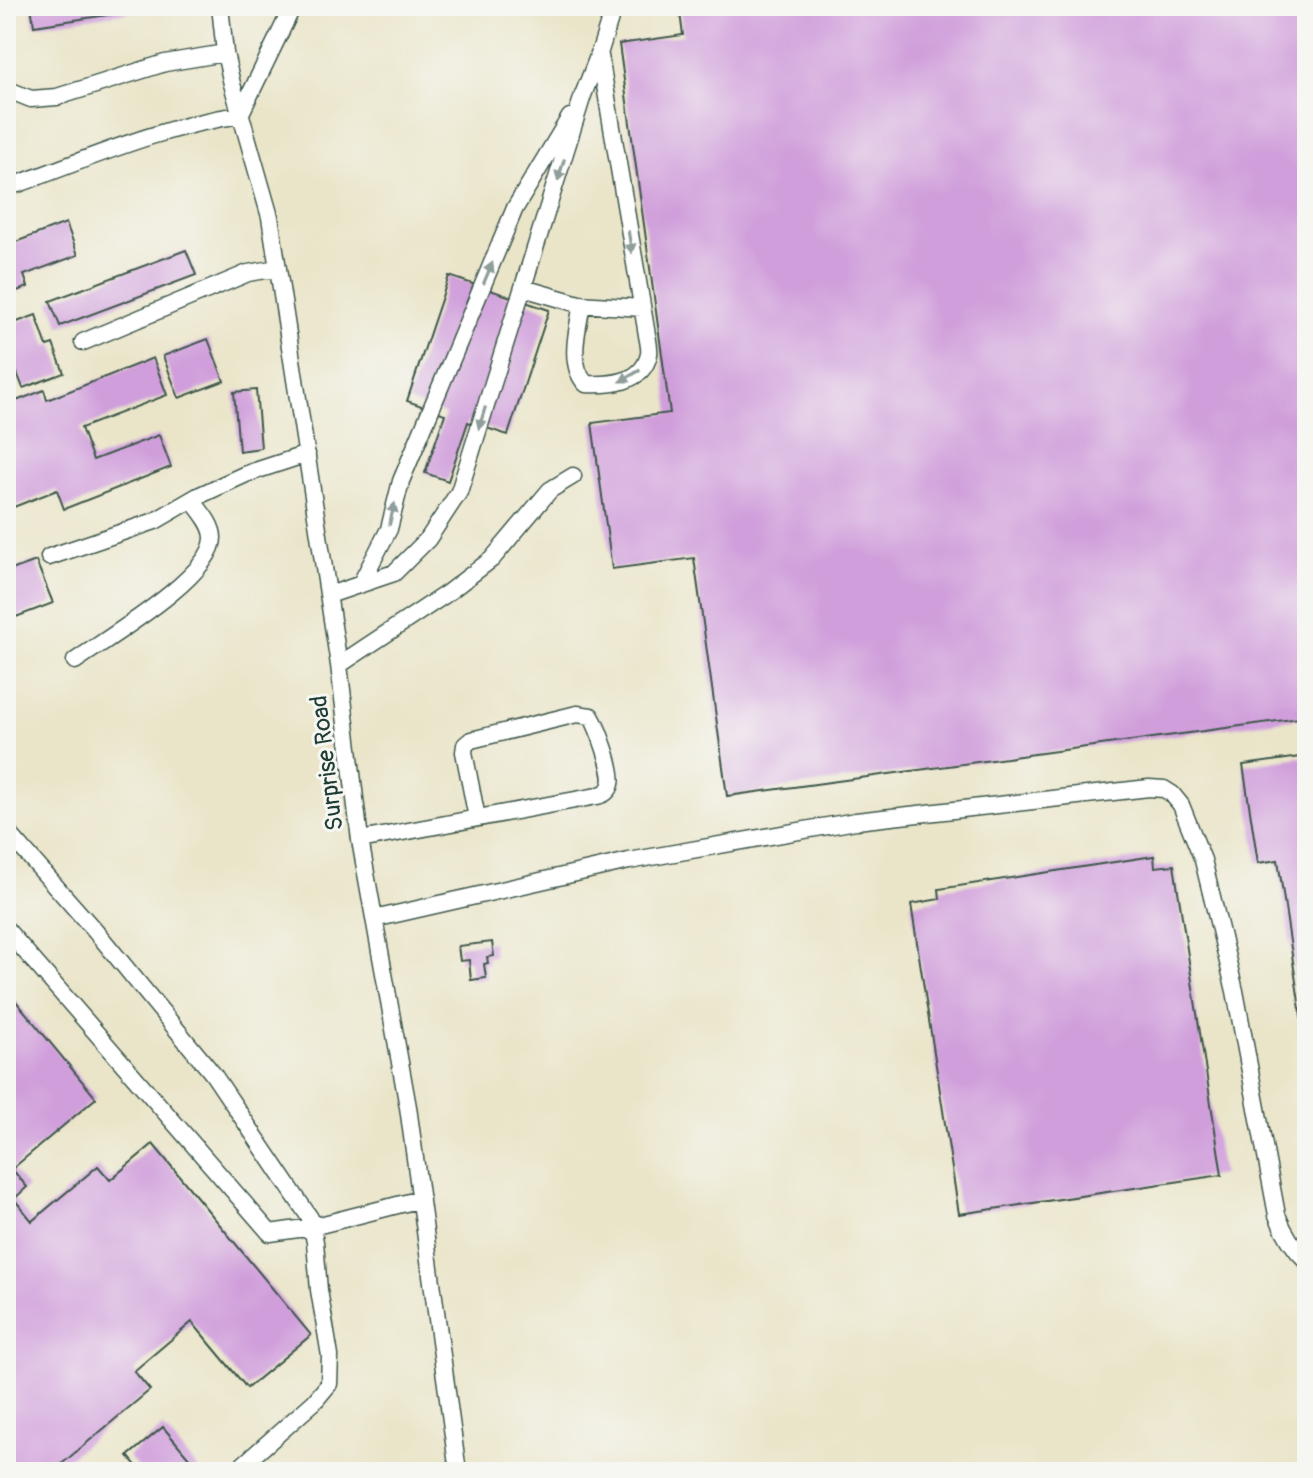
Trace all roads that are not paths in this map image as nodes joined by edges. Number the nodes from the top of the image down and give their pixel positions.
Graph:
1 (220, 6) edge
2 (293, 6) edge
3 (614, 10) edge
4 (225, 53) junction
5 (599, 54) junction
6 (6, 89) edge
7 (583, 95) junction
8 (240, 115) junction
9 (18, 184) dead end
10 (278, 268) junction
11 (523, 288) junction
12 (582, 304) junction
13 (642, 308) junction
14 (83, 342) dead end
15 (307, 454) junction
16 (573, 476) dead end
17 (192, 500) junction
18 (49, 557) dead end
19 (360, 585) junction
20 (329, 595) junction
21 (75, 661) dead end
22 (339, 665) junction
23 (477, 818) junction
24 (6, 830) edge
25 (360, 840) junction
26 (374, 919) junction
27 (6, 929) edge
28 (421, 1199) junction
29 (312, 1227) junction
30 (1307, 1261) edge
31 (235, 1472) edge
32 (458, 1472) edge

1 - 4 lane, Surprise Road
2 - 8 lane
3 - 5 lane
4 - 6 lane
4 - 8 lane, Surprise Road
5 - 7 lane
5 -> 13 lane
7 -> 11 lane
19 -> 7 lane
8 - 9 lane
8 - 10 lane, Surprise Road
10 - 14 lane
10 - 15 lane, Surprise Road
11 - 12 lane
11 -> 19 lane
12 - 13 lane
13 -> 12 lane
15 - 17 lane
15 - 20 lane, Surprise Road
16 - 22 lane
17 - 18 lane
17 - 21 lane
19 - 20 lane
20 - 22 lane, Surprise Road
22 - 25 lane, Surprise Road
23 - 23 lane
23 - 25 lane
24 - 29 lane
25 - 26 lane, Surprise Road
26 - 28 lane, Surprise Road
26 - 30 lane
27 - 29 lane
28 - 29 lane
28 - 32 lane, Surprise Road
29 - 31 lane

